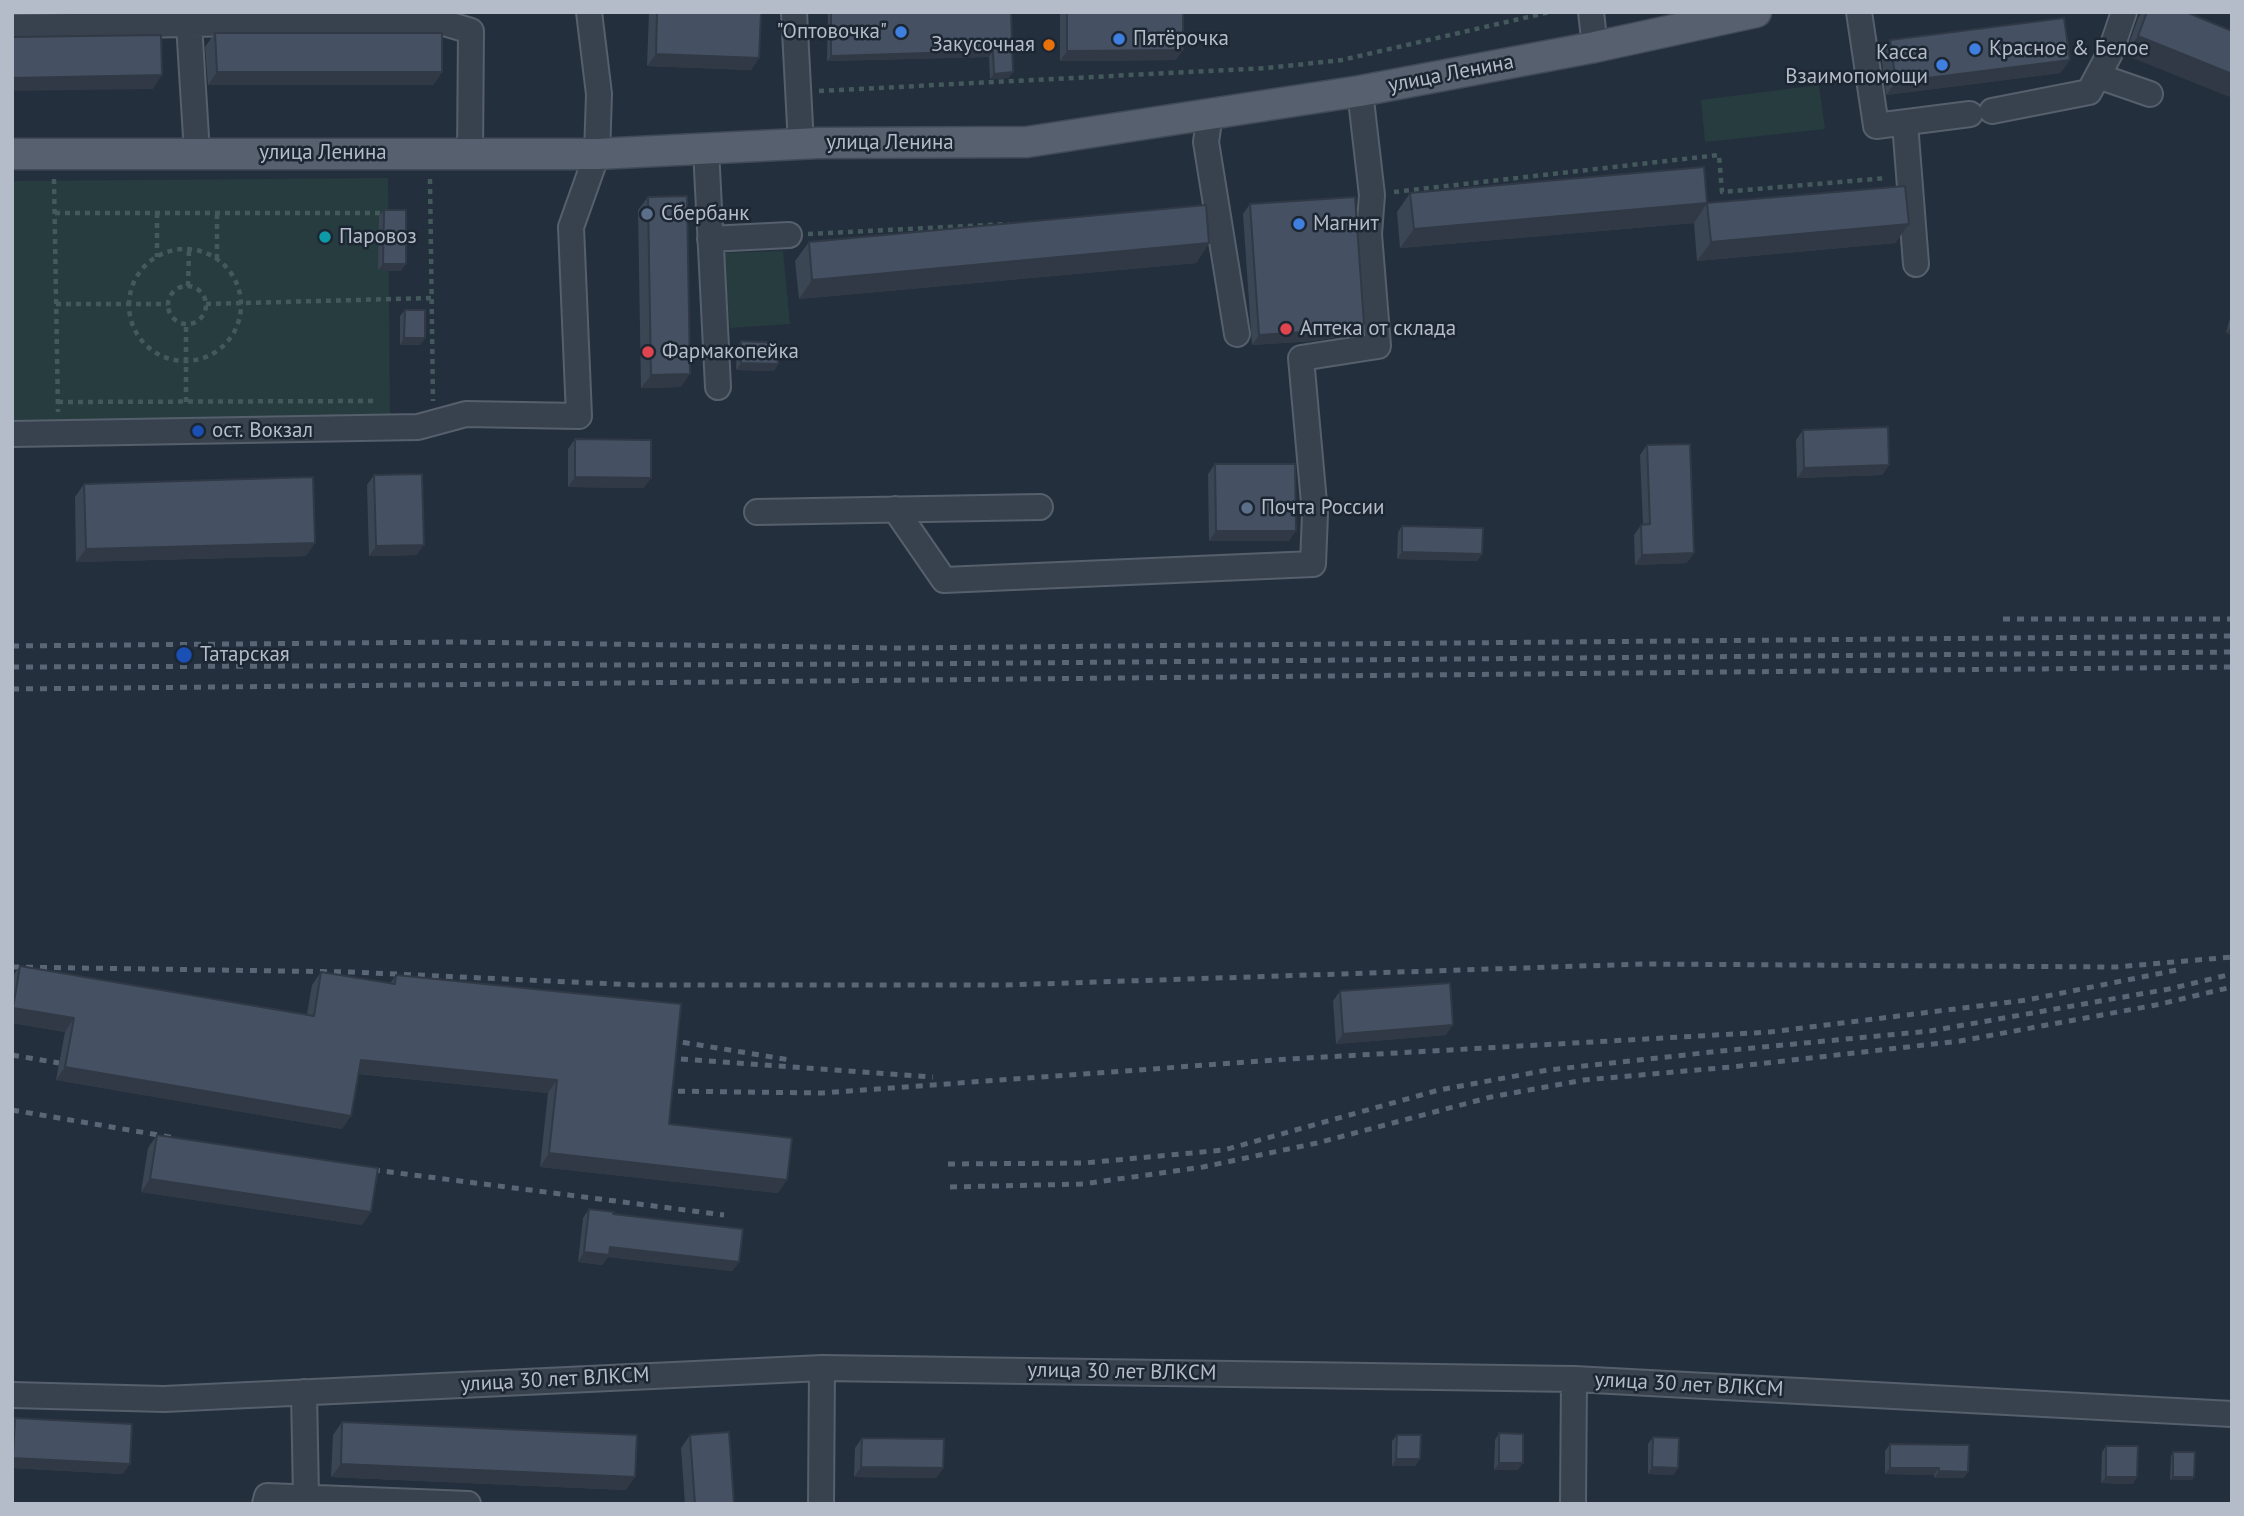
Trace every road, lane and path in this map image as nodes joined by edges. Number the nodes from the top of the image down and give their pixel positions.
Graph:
1 (589, 12) edge
2 (794, 12) edge
3 (1550, 12) edge
4 (1591, 12) edge
5 (1756, 12) edge
6 (1859, 12) edge
7 (2124, 12) edge
8 (1528, 15) edge
9 (433, 16) edge
10 (189, 24) junction
11 (12, 27) edge
12 (1594, 47) junction
13 (2098, 76) junction
14 (1360, 91) junction
15 (797, 93) junction
16 (2150, 94) dead end
17 (1210, 114) junction
18 (1905, 123) junction
19 (801, 144) junction
20 (706, 149) junction
21 (197, 153) junction
22 (12, 154) edge
23 (429, 154) junction
24 (54, 155) junction
25 (470, 155) junction
26 (597, 155) junction
27 (55, 213) junction
28 (217, 213) junction
29 (385, 213) edge
30 (157, 214) junction
31 (789, 235) dead end
32 (710, 239) junction
33 (189, 250) junction
34 (157, 257) junction
35 (217, 259) junction
36 (1916, 264) dead end
37 (188, 286) junction
38 (432, 298) junction
39 (241, 303) junction
40 (56, 304) junction
41 (129, 304) junction
42 (167, 304) junction
43 (206, 304) junction
44 (186, 324) junction
45 (1237, 334) dead end
46 (186, 362) junction
47 (718, 387) dead end
48 (377, 401) dead end
49 (58, 402) junction
50 (186, 402) junction
51 (433, 423) junction
52 (12, 434) edge
53 (58, 434) junction
54 (1040, 507) dead end
55 (895, 509) junction
56 (757, 512) dead end
57 (822, 1368) junction
58 (1574, 1378) junction
59 (304, 1392) junction
60 (12, 1395) edge
61 (2232, 1414) edge
62 (306, 1497) junction
63 (265, 1504) edge
64 (468, 1504) edge
65 (821, 1504) edge
66 (1573, 1504) edge

1 - 26 street
2 - 15 street
3 - 8 path
4 - 12 street
5 - 12 main road, улица Ленина
6 - 18 street
7 - 13 street
8 - 15 path
9 - 10 street
9 - 25 street
10 - 11 street
10 - 21 street
12 - 14 main road, улица Ленина
13 - 16 street
13 - 18 street
14 - 17 main road, улица Ленина
14 - 55 street
15 - 19 street
17 - 19 main road, улица Ленина
17 - 45 street
18 - 36 street
19 - 20 main road, улица Ленина
20 - 26 main road, улица Ленина
20 - 32 street
21 - 23 main road, улица Ленина
21 - 24 main road, улица Ленина
22 - 24 main road, улица Ленина
23 - 25 main road, улица Ленина
23 - 38 path
24 - 27 path
25 - 26 main road, улица Ленина
26 - 51 street
27 - 30 path
27 - 40 path
28 - 29 path
28 - 30 path
28 - 35 path
30 - 34 path
31 - 32 street
32 - 47 street
33 - 34 path
33 - 35 path
33 - 37 path
34 - 41 path
35 - 39 path
37 - 42 path
37 - 43 path
38 - 39 path
38 - 51 path
39 - 43 path
39 - 46 path
40 - 41 path
40 - 49 path
41 - 42 path
41 - 46 path
42 - 44 path
43 - 44 path
44 - 46 path
46 - 50 path
48 - 50 path
49 - 50 path
49 - 53 path
51 - 53 street
52 - 53 street
54 - 55 street
55 - 56 street
57 - 58 street, улица 30 лет ВЛКСМ
57 - 59 street, улица 30 лет ВЛКСМ
57 - 65 street
58 - 61 street, улица 30 лет ВЛКСМ
58 - 66 street
59 - 60 street, улица 30 лет ВЛКСМ
59 - 62 street
62 - 63 street
62 - 64 street

